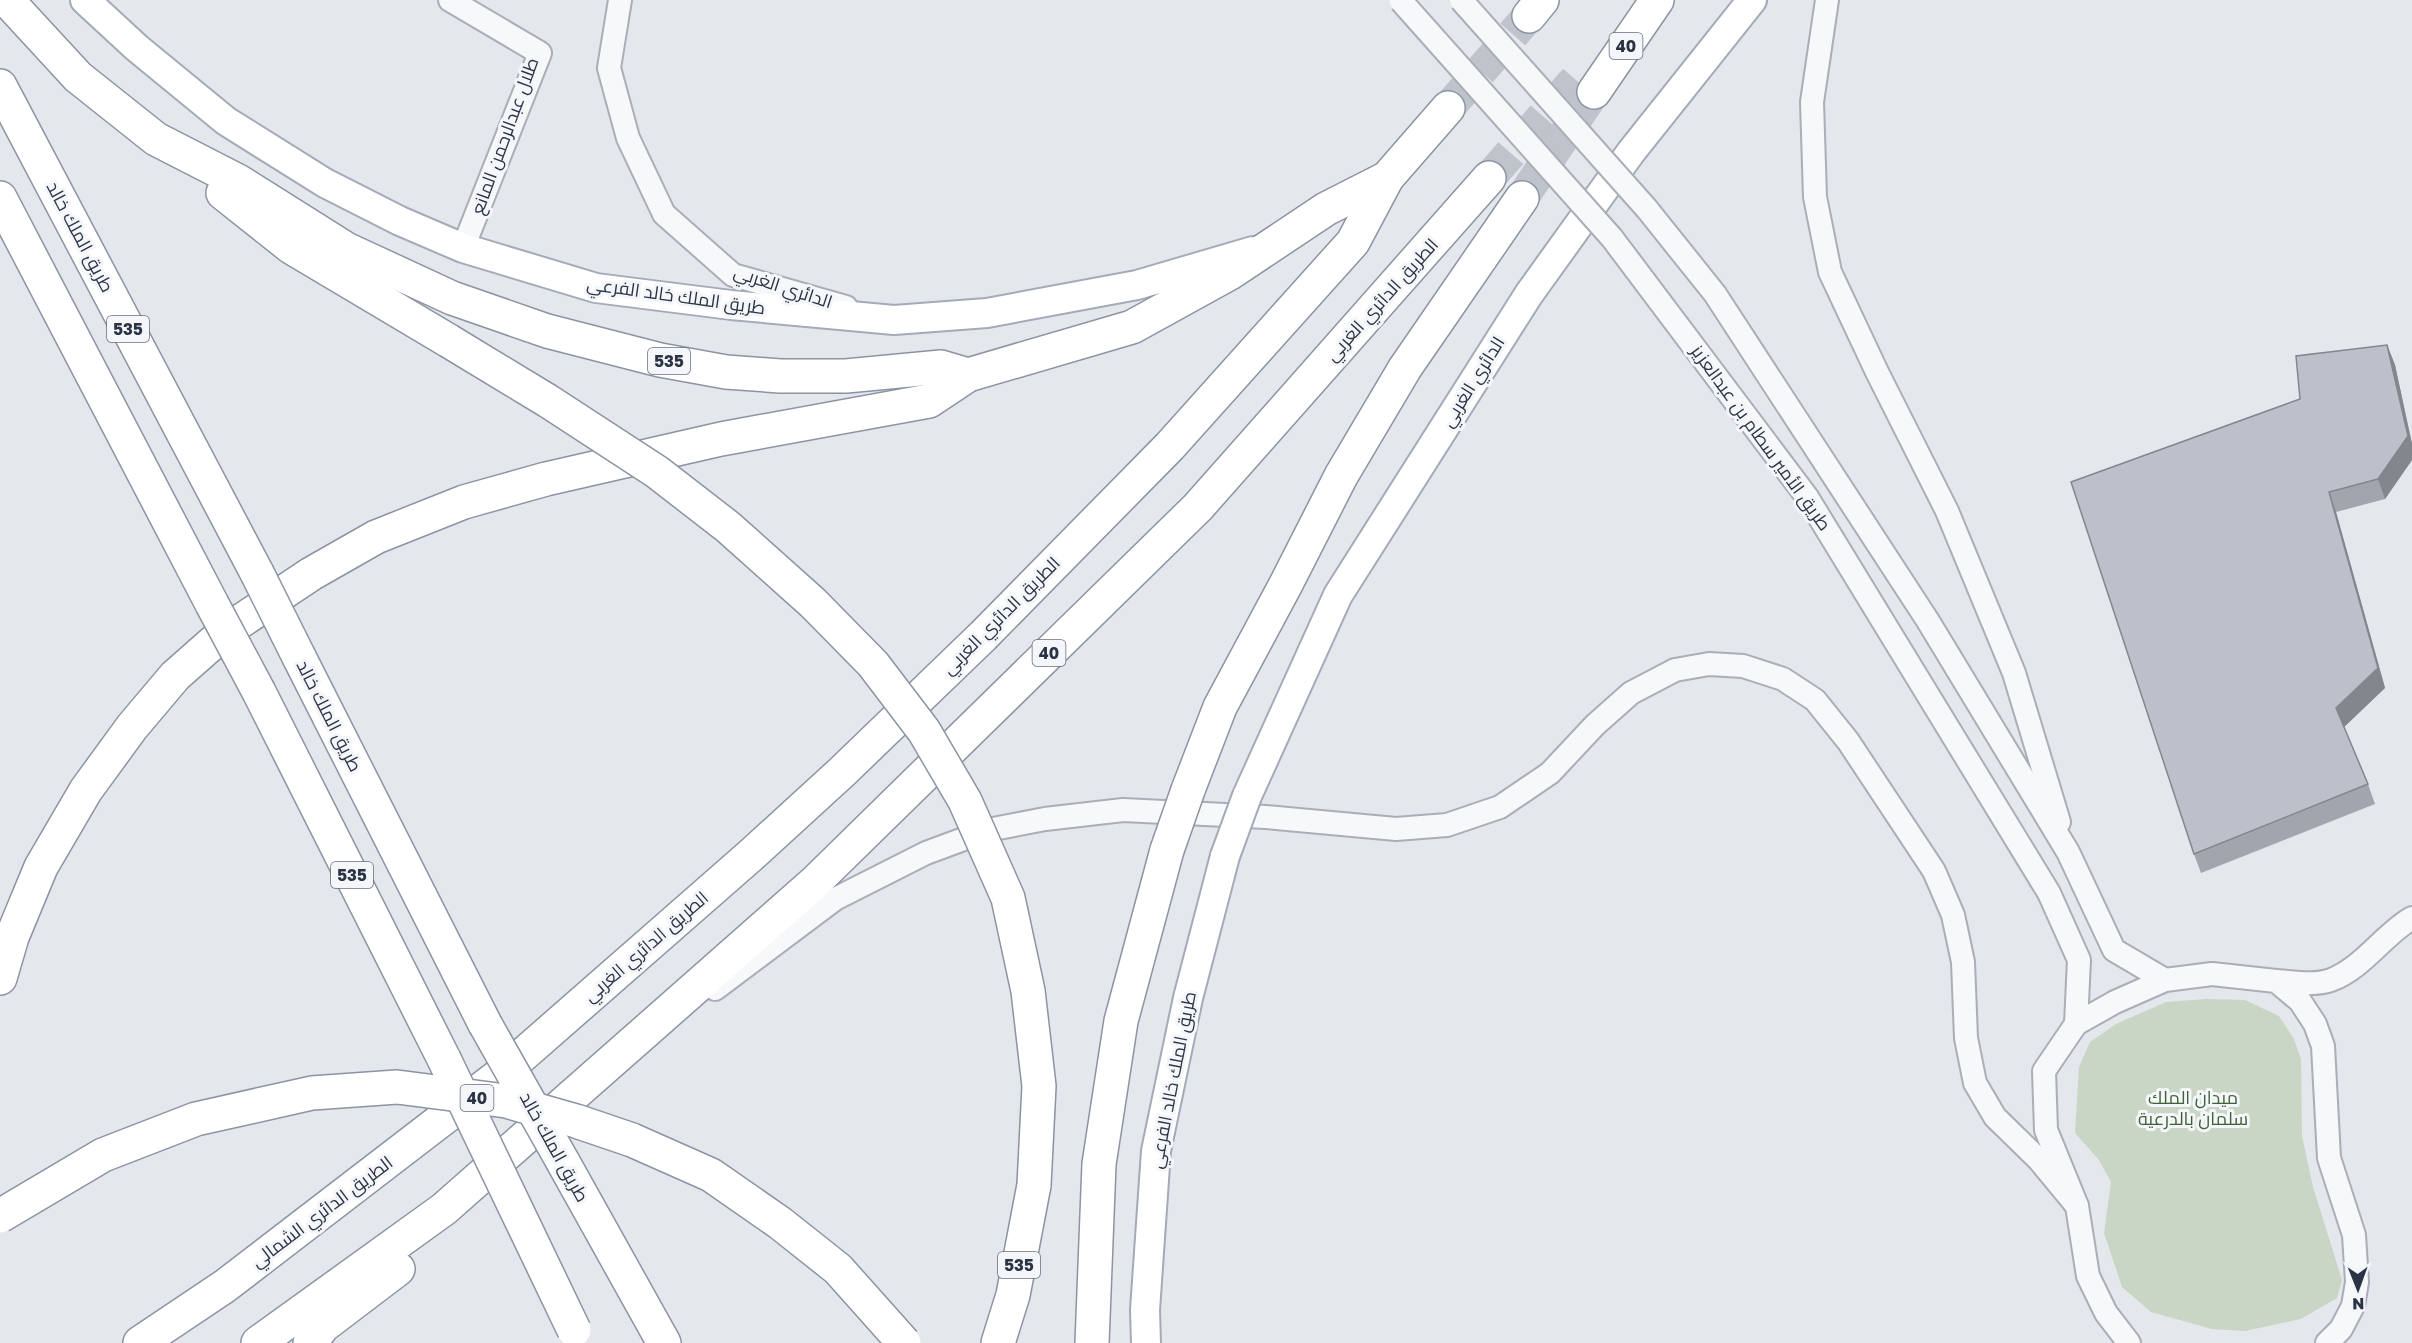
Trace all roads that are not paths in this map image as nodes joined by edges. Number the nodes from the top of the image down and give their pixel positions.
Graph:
1 (7, 0) edge
2 (85, 0) edge
3 (450, 0) edge
4 (620, 0) edge
5 (1461, 0) edge
6 (1646, 0) edge
7 (1658, 0) edge
8 (1752, 0) edge
9 (1827, 0) edge
10 (1400, 1) edge
11 (0, 86) edge
12 (1448, 108) tunnel mouth
13 (156, 139) junction
14 (1387, 178) junction
15 (1489, 178) tunnel mouth
16 (0, 198) edge
17 (1522, 198) tunnel mouth
18 (1269, 247) junction
19 (463, 248) junction
20 (894, 320) junction
21 (968, 375) junction
22 (2068, 852) junction
23 (1226, 856) joint
24 (2412, 918) edge
25 (0, 978) edge
26 (2165, 980) junction
27 (2276, 981) junction
28 (2076, 1024) junction
29 (501, 1074) joint
30 (575, 1095) junction
31 (2077, 1206) junction
32 (444, 1209) junction
33 (0, 1216) edge
34 (578, 1339) edge
35 (140, 1343) edge
36 (258, 1343) edge
37 (310, 1343) edge
38 (664, 1343) edge
39 (904, 1343) edge
40 (998, 1343) edge
41 (1092, 1343) edge
42 (1146, 1343) edge
43 (2129, 1343) edge
44 (2327, 1343) edge

1 - 13 highway, 535
2 - 19 main road, طريق الملك خالد الفرعي
3 - 19 street, طلال عبدالرحمن المانع
4 - 20 street, الدائري الغربي
5 - 22 street, طريق الأمير سطام بن عبدالعزيز, bridge
6 - 7 highway, 40
8 - 23 main road, الدائري الغربي, bridge
9 - 22 street
10 - 28 street, طريق الأمير سطام بن عبدالعزيز, bridge
11 - 38 highway, طريق الملك خالد / 535, bridge
12 - 14 highway, الطريق الدائري الغربي / 40
13 - 21 highway, 535
13 - 40 highway, 535, bridge
14 - 18 highway
14 - 29 highway, الطريق الدائري الغربي / 40
15 - 30 highway, الطريق الدائري الغربي / 40
16 - 34 highway, 535, bridge
17 - 41 highway, bridge
18 - 20 main road, طريق الملك خالد الفرعي
18 - 21 highway
19 - 20 main road, طريق الملك خالد الفرعي
21 - 25 highway
22 - 26 street, طريق الأمير سطام بن عبدالعزيز
23 - 42 main road, طريق الملك خالد الفرعي
24 - 27 street
26 - 27 street
26 - 28 street
27 - 44 street
28 - 31 street
29 - 35 highway, الطريق الدائري الشمالي / 40
30 - 31 street
30 - 32 highway, 40
31 - 43 street
32 - 36 highway, 40
32 - 37 highway, 40
33 - 39 highway, 40, bridge

